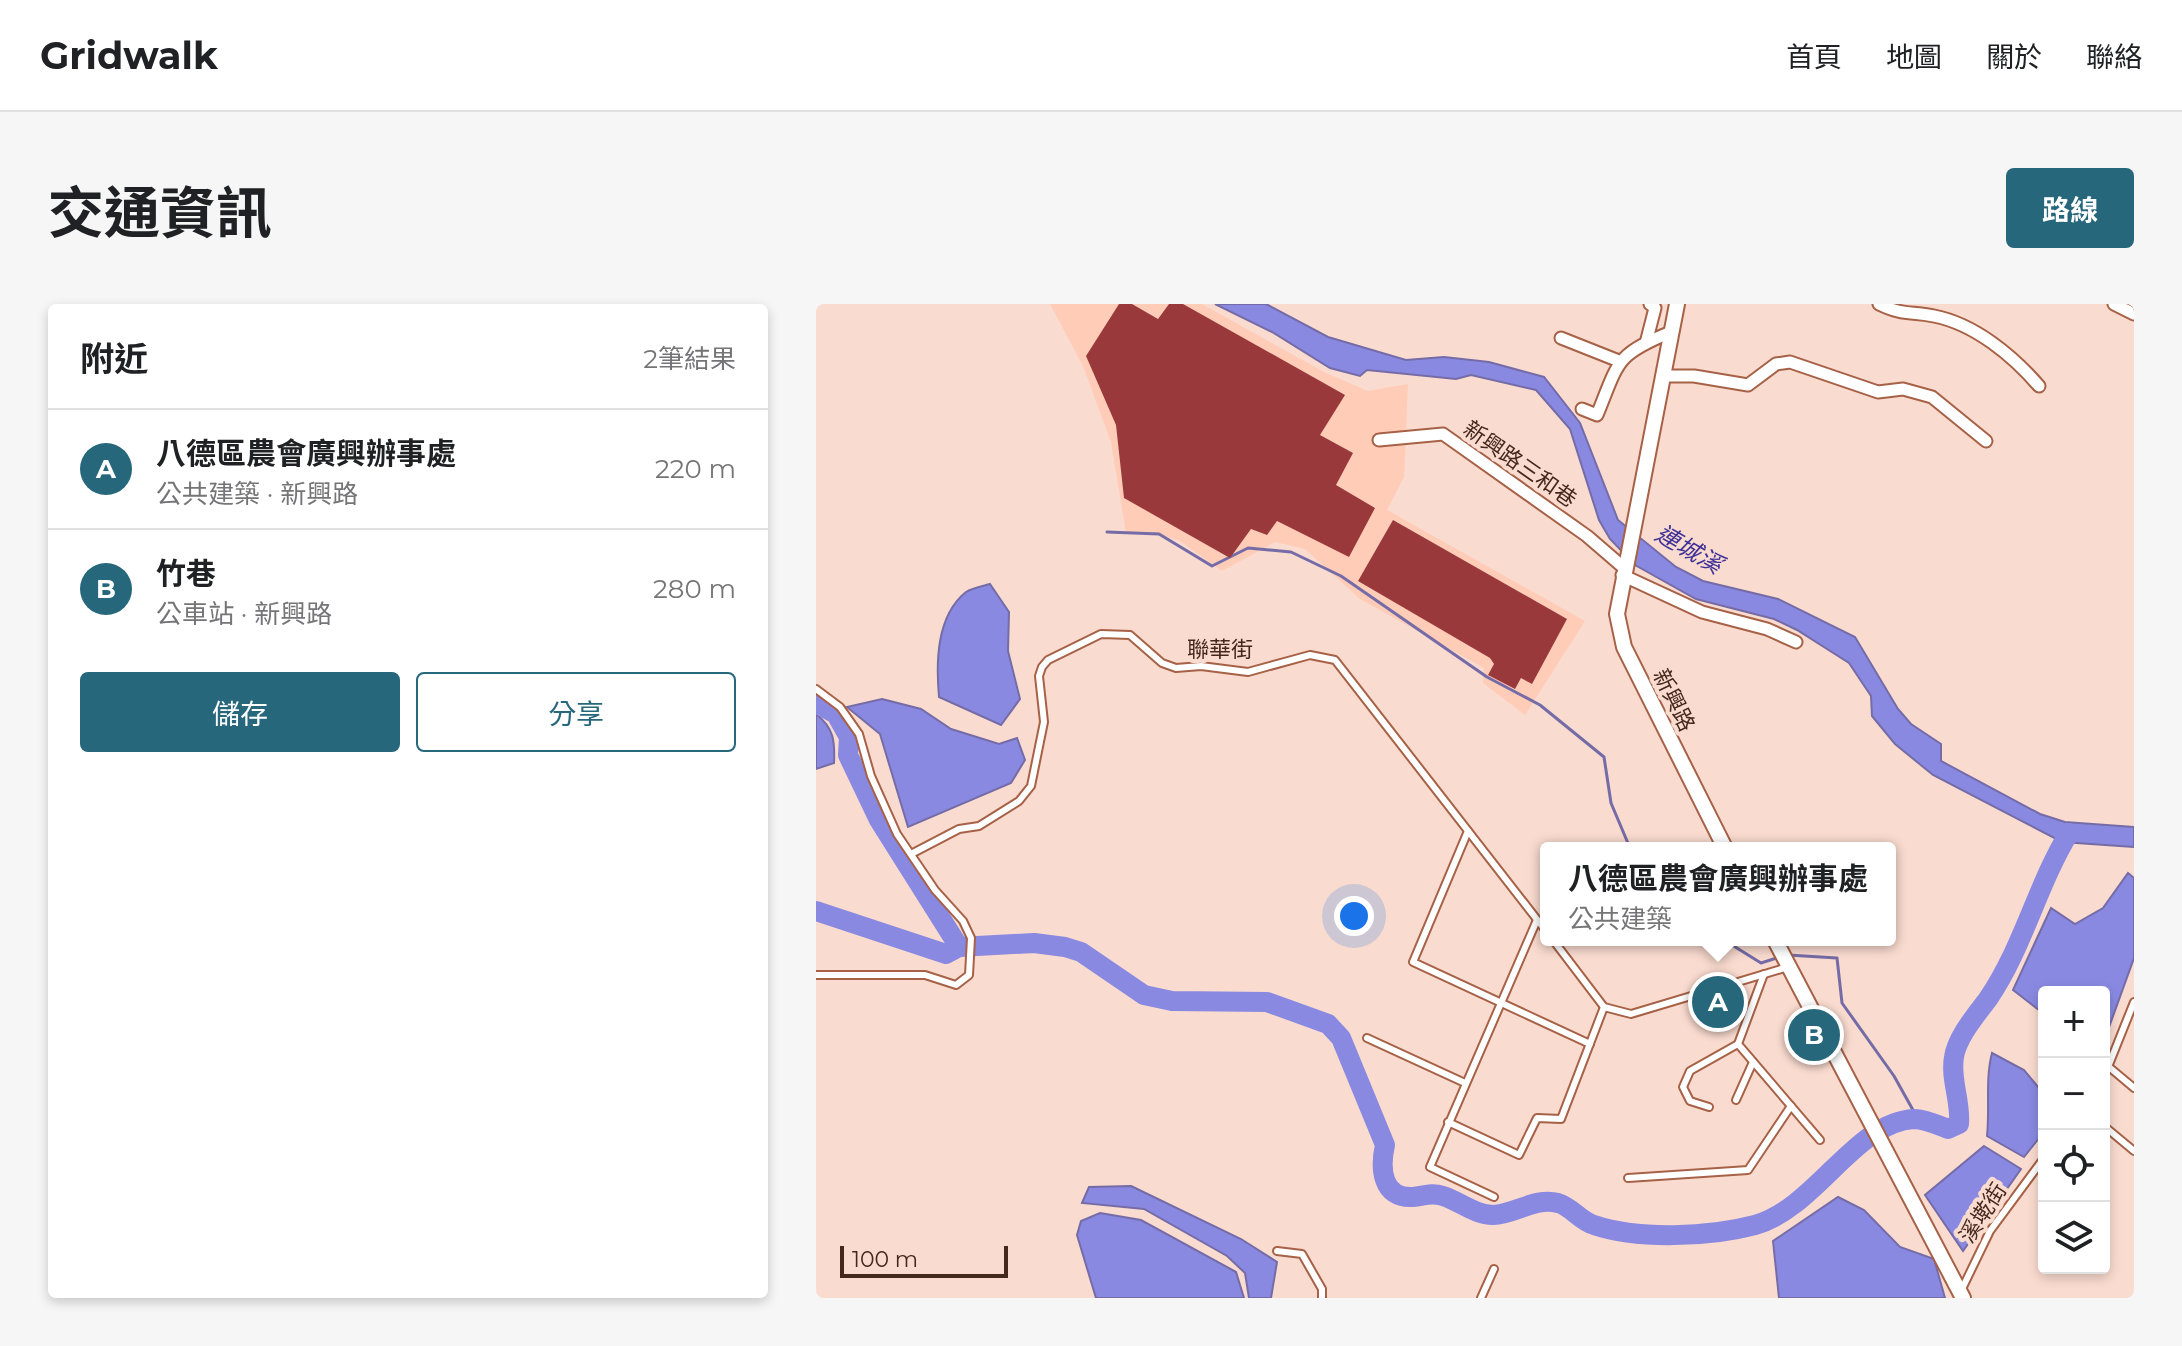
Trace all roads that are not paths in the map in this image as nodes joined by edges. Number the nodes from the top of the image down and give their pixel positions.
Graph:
1 (1650, 304) edge
2 (1677, 304) edge
3 (1879, 304) edge
4 (2114, 304) edge
5 (2134, 314) edge
6 (1671, 332) junction
7 (1561, 338) dead end
8 (1646, 343) junction
9 (1619, 361) junction
10 (1662, 376) junction
11 (2039, 386) dead end
12 (1582, 409) dead end
13 (1379, 440) dead end
14 (1986, 441) dead end
15 (1623, 568) junction
16 (1796, 642) dead end
17 (816, 689) edge
18 (1468, 831) junction
19 (1722, 842) edge
20 (913, 853) junction
21 (1537, 920) junction
22 (1540, 924) edge
23 (1558, 946) edge
24 (1783, 955) edge
25 (1764, 974) junction
26 (816, 975) edge
27 (2134, 1002) edge
28 (1501, 1003) junction
29 (1604, 1007) junction
30 (1367, 1038) dead end
31 (1590, 1044) junction
32 (1738, 1044) junction
33 (1753, 1062) junction
34 (2110, 1064) edge
35 (2110, 1068) edge
36 (1465, 1083) junction
37 (2134, 1088) edge
38 (1736, 1100) dead end
39 (1791, 1106) junction
40 (1709, 1107) dead end
41 (1448, 1122) junction
42 (2109, 1130) edge
43 (1820, 1140) dead end
44 (2134, 1151) edge
45 (2038, 1166) edge
46 (1628, 1178) dead end
47 (1494, 1197) dead end
48 (1277, 1251) dead end
49 (1494, 1269) dead end
50 (1961, 1296) edge
51 (1322, 1298) edge
52 (1481, 1298) edge

1 - 8 street
2 - 6 street
3 - 11 street
4 - 5 street
6 - 8 street
6 - 10 street
7 - 9 street
8 - 9 street
9 - 12 street
10 - 14 street
10 - 15 street, 新興路
13 - 15 street, 新興路三和巷
15 - 16 street, 新興路三和巷
15 - 19 street, 新興路
17 - 20 lane
18 - 20 lane, 聯華街
18 - 21 lane, 聯華街
18 - 28 lane
20 - 26 lane
21 - 22 lane, 聯華街
21 - 28 lane
23 - 29 lane
24 - 25 lane
24 - 50 street
25 - 29 lane
25 - 32 lane
27 - 34 lane
28 - 31 lane
28 - 36 lane
29 - 31 lane
30 - 36 lane
31 - 41 lane
32 - 33 lane
32 - 40 lane
33 - 38 lane
33 - 39 lane
35 - 37 lane
36 - 41 lane
39 - 43 lane
39 - 46 lane
41 - 47 lane
42 - 44 lane
45 - 50 lane, 溪墘街
48 - 51 lane
49 - 52 lane

